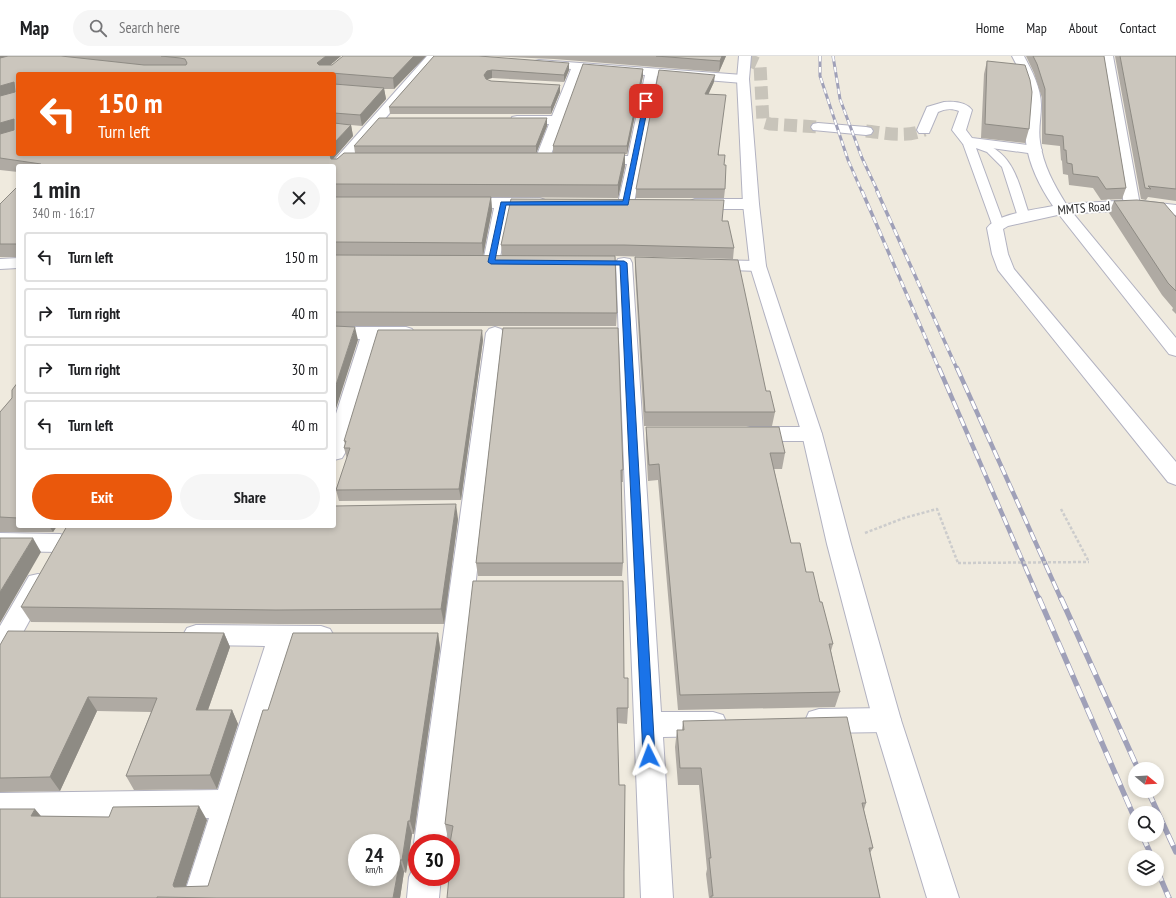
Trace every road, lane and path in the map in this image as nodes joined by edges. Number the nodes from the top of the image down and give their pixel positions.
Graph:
1 (433, 56) edge
2 (746, 56) edge
3 (1018, 56) edge
4 (1108, 56) edge
5 (524, 62) edge
6 (578, 66) junction
7 (652, 72) junction
8 (743, 79) junction
9 (554, 87) edge
10 (570, 88) junction
11 (384, 94) edge
12 (399, 95) junction
13 (377, 120) junction
14 (392, 120) edge
15 (502, 120) edge
16 (557, 120) junction
17 (818, 128) tunnel mouth
18 (924, 130) dead end
19 (866, 131) tunnel mouth
20 (968, 141) junction
21 (1034, 150) junction
22 (357, 160) edge
23 (527, 160) edge
24 (542, 160) junction
25 (558, 160) edge
26 (581, 160) edge
27 (635, 160) junction
28 (338, 165) edge
29 (449, 203) edge
30 (503, 203) junction
31 (557, 203) edge
32 (611, 203) edge
33 (626, 203) junction
34 (642, 203) edge
35 (681, 204) edge
36 (751, 204) junction
37 (1132, 205) junction
38 (1062, 208) junction
39 (1176, 210) edge
40 (1024, 217) junction
41 (997, 226) junction
42 (491, 262) edge
43 (16, 263) edge
44 (624, 263) dead end
45 (0, 264) edge
46 (695, 265) edge
47 (758, 266) junction
48 (336, 333) edge
49 (371, 333) junction
50 (425, 333) edge
51 (495, 333) dead end
52 (1176, 350) edge
53 (340, 413) edge
54 (734, 434) edge
55 (812, 434) junction
56 (336, 440) edge
57 (1176, 477) edge
58 (1061, 509) dead end
59 (65, 534) edge
60 (0, 542) edge
61 (838, 544) junction
62 (169, 635) edge
63 (281, 636) junction
64 (345, 636) edge
65 (14, 639) edge
66 (887, 720) junction
67 (791, 722) edge
68 (736, 723) edge
69 (648, 725) junction
70 (228, 804) junction
71 (0, 808) edge
72 (431, 834) edge
73 (424, 886) edge
74 (199, 898) edge
75 (423, 898) edge
76 (657, 898) edge
77 (943, 898) edge

1 - 12 street
2 - 8 street
3 - 21 street
4 - 37 street
5 - 6 street
6 - 7 street
6 - 10 street
7 - 8 street
7 - 27 street
8 - 36 street
9 - 10 street
10 - 16 street
11 - 12 street
12 - 13 street
13 - 14 street
13 - 28 street
15 - 16 street
16 - 24 street
17 - 19 street
18 - 20 street
20 - 21 street
20 - 40 lane
20 - 41 lane
21 - 38 street
22 - 28 street
23 - 24 street
24 - 25 street
26 - 27 street
27 - 33 street
29 - 30 street
30 - 31 street
30 - 42 street
32 - 33 street
33 - 34 street
35 - 36 street
36 - 47 street
37 - 38 street, MMTS Road
37 - 39 street, MMTS Road
38 - 40 street, MMTS Road
38 - 52 street
40 - 41 street, MMTS Road
41 - 57 street
43 - 45 street
44 - 69 street
46 - 47 street
47 - 55 street
48 - 49 street
49 - 50 street
49 - 53 street
51 - 72 street
53 - 56 street
54 - 55 street
55 - 61 street
58 - 61 path, bridge
59 - 60 street
59 - 65 street
61 - 66 street
62 - 63 street
63 - 64 street
63 - 70 street
66 - 67 street
66 - 77 street
68 - 69 street
69 - 76 street
70 - 71 street
70 - 74 street
73 - 75 street

